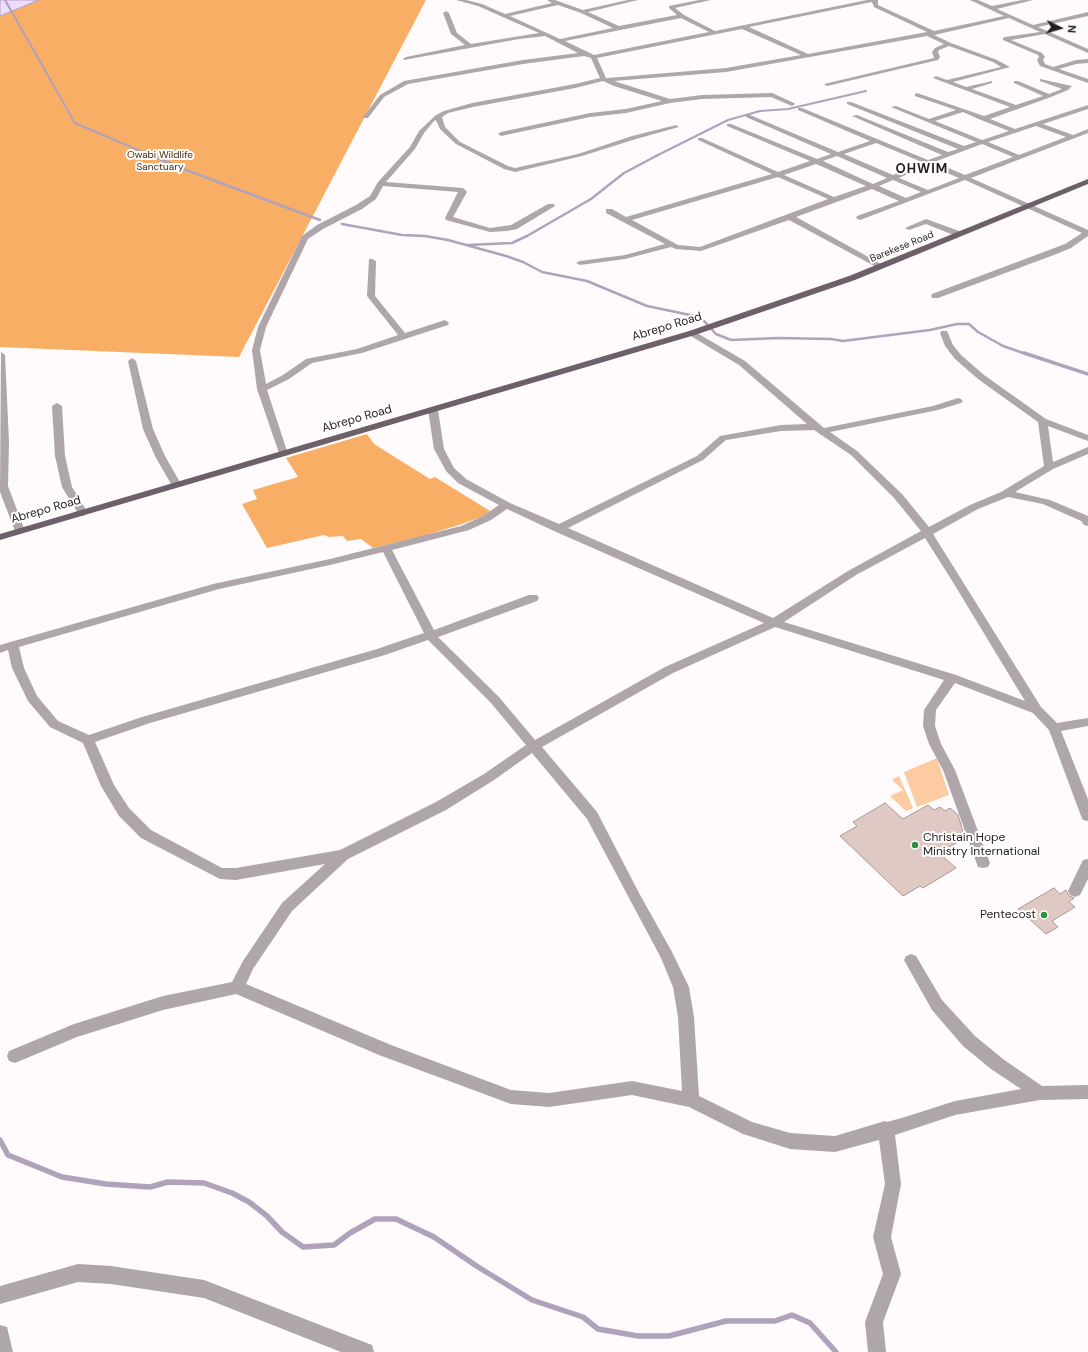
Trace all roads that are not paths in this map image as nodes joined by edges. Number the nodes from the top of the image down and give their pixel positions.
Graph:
1 (459, 0) edge
2 (550, 0) edge
3 (636, 0) edge
4 (708, 0) edge
5 (875, 0) edge
6 (973, 0) edge
7 (1030, 0) edge
8 (558, 3) junction
9 (992, 8) junction
10 (584, 12) junction
11 (446, 13) dead end
12 (1088, 14) edge
13 (504, 16) junction
14 (682, 16) junction
15 (1010, 16) junction
16 (741, 26) junction
17 (1034, 26) junction
18 (618, 28) junction
19 (713, 32) junction
20 (1048, 32) junction
21 (930, 33) junction
22 (546, 34) junction
23 (560, 41) junction
24 (1088, 42) edge
25 (949, 44) junction
26 (1075, 44) junction
27 (470, 46) junction
28 (1088, 51) edge
29 (585, 54) junction
30 (808, 56) junction
31 (594, 57) junction
32 (406, 59) dead end
33 (1088, 61) edge
34 (1052, 70) junction
35 (936, 78) dead end
36 (605, 79) junction
37 (1042, 80) dead end
38 (946, 82) junction
39 (990, 82) dead end
40 (1016, 82) dead end
41 (1088, 82) edge
42 (827, 84) dead end
43 (1066, 87) junction
44 (966, 89) junction
45 (917, 95) dead end
46 (1049, 96) junction
47 (670, 101) junction
48 (849, 103) dead end
49 (792, 104) dead end
50 (894, 107) dead end
51 (1015, 107) junction
52 (1088, 107) edge
53 (800, 110) dead end
54 (964, 110) junction
55 (438, 116) junction
56 (748, 116) dead end
57 (855, 116) dead end
58 (366, 117) dead end
59 (983, 119) junction
60 (929, 121) junction
61 (1037, 124) junction
62 (729, 125) dead end
63 (676, 127) dead end
64 (952, 130) junction
65 (1014, 131) junction
66 (1088, 131) edge
67 (500, 134) dead end
68 (934, 137) junction
69 (1073, 137) junction
70 (700, 139) dead end
71 (875, 141) junction
72 (982, 142) junction
73 (917, 143) junction
74 (965, 149) junction
75 (897, 150) junction
76 (836, 154) junction
77 (948, 156) junction
78 (1019, 157) junction
79 (817, 161) junction
80 (926, 163) junction
81 (779, 174) junction
82 (893, 177) junction
83 (963, 177) junction
84 (1088, 181) edge
85 (381, 184) junction
86 (874, 186) junction
87 (927, 192) junction
88 (835, 200) junction
89 (906, 201) junction
90 (551, 206) dead end
91 (1030, 206) junction
92 (609, 211) dead end
93 (790, 217) junction
94 (860, 218) dead end
95 (625, 220) junction
96 (909, 228) dead end
97 (1086, 231) edge
98 (959, 234) junction
99 (670, 244) junction
100 (372, 262) dead end
101 (580, 263) dead end
102 (880, 267) junction
103 (935, 296) dead end
104 (445, 323) dead end
105 (720, 324) joint
106 (692, 333) junction
107 (944, 333) dead end
108 (404, 336) junction
109 (1, 355) dead end
110 (132, 361) dead end
111 (262, 389) junction
112 (958, 401) dead end
113 (57, 406) dead end
114 (433, 410) junction
115 (1043, 421) junction
116 (820, 429) junction
117 (1088, 438) edge
118 (1088, 450) edge
119 (283, 454) junction
120 (1048, 467) junction
121 (176, 484) junction
122 (1006, 493) junction
123 (506, 506) junction
124 (83, 513) junction
125 (1088, 523) edge
126 (558, 529) junction
127 (20, 531) junction
128 (926, 531) junction
129 (0, 537) edge
130 (386, 548) junction
131 (534, 598) dead end
132 (774, 623) junction
133 (431, 636) junction
134 (13, 645) junction
135 (0, 649) edge
136 (952, 678) junction
137 (1037, 710) junction
138 (1088, 722) edge
139 (1054, 728) junction
140 (88, 740) junction
141 (534, 746) junction
142 (1088, 816) edge
143 (343, 855) junction
144 (983, 863) dead end
145 (1088, 864) edge
146 (1075, 891) dead end
147 (910, 960) dead end
148 (237, 987) junction
149 (15, 1056) dead end
150 (1088, 1092) edge
151 (1040, 1093) junction
152 (691, 1100) junction
153 (884, 1129) junction
154 (0, 1296) edge
155 (0, 1334) edge
156 (4, 1352) edge
157 (365, 1352) edge
158 (877, 1352) edge

1 - 13 street
2 - 8 street
3 - 10 street
4 - 14 street
5 - 16 street
5 - 21 street
6 - 9 street
7 - 9 street
8 - 10 street
8 - 13 street
9 - 15 street
10 - 18 street
11 - 27 street
12 - 17 street
13 - 22 street
14 - 18 street
14 - 19 street
15 - 17 street
15 - 21 street
16 - 19 street
16 - 30 street
17 - 20 street
18 - 23 street
19 - 31 street
20 - 26 street
20 - 34 street
21 - 25 street
21 - 30 street
22 - 23 street
22 - 27 street
23 - 29 street
24 - 26 street
25 - 38 street
25 - 42 street
26 - 28 street
27 - 32 street
29 - 31 street
29 - 58 street
30 - 36 street
31 - 36 street
33 - 34 street
34 - 41 street
35 - 38 street
36 - 47 street
36 - 55 street
37 - 43 street
38 - 44 street
39 - 44 street
40 - 46 street
41 - 43 street
43 - 46 street
44 - 51 street
45 - 54 street
46 - 51 street
47 - 49 street
47 - 67 street
48 - 68 street
50 - 60 street
51 - 59 street
52 - 61 street
53 - 71 street
54 - 59 street
54 - 60 street
55 - 63 street
55 - 85 street
56 - 76 street
57 - 73 street
59 - 65 street
60 - 64 street
61 - 65 street
61 - 69 street
62 - 79 street
64 - 68 street
64 - 72 street
65 - 72 street
66 - 69 street
68 - 73 street
68 - 74 street
69 - 78 street
70 - 81 street
71 - 75 street
71 - 76 street
72 - 74 street
72 - 78 street
73 - 75 street
73 - 77 street
74 - 77 street
75 - 80 street
76 - 79 street
76 - 82 street
77 - 80 street
78 - 83 street
79 - 81 street
79 - 86 street
80 - 82 street
80 - 83 street
81 - 88 street
81 - 95 street
82 - 86 street
82 - 87 street
83 - 87 street
83 - 91 street
84 - 91 main road, Barekese Road
85 - 90 street
85 - 111 street
86 - 88 street
86 - 89 street
87 - 89 street
88 - 93 street
89 - 94 street
91 - 97 street
91 - 98 main road, Barekese Road
92 - 95 street
93 - 99 street
93 - 102 street
95 - 99 street
96 - 98 street
97 - 103 street
98 - 102 main road, Barekese Road
99 - 101 street
100 - 108 street
102 - 105 main road, Barekese Road
104 - 108 street
105 - 106 main road, Abrepo Road
106 - 114 main road, Abrepo Road
106 - 116 street
107 - 115 street
108 - 111 street
109 - 127 street
110 - 121 street
111 - 119 street
112 - 116 street
113 - 124 street
114 - 119 main road, Abrepo Road
114 - 123 street
115 - 117 street
115 - 120 street
116 - 126 street
116 - 128 street
118 - 120 street
119 - 121 main road, Abrepo Road
120 - 122 street
121 - 124 main road, Abrepo Road
122 - 125 street
122 - 128 street
123 - 126 street
123 - 130 street
124 - 127 main road, Abrepo Road
126 - 132 street
127 - 129 main road, Abrepo Road
128 - 132 street
128 - 137 street
130 - 133 street
130 - 134 street
131 - 133 street
132 - 136 street
132 - 141 street
133 - 140 street
133 - 141 street
134 - 135 street
134 - 140 street
136 - 137 street
136 - 144 street
137 - 139 street
138 - 139 street
139 - 142 street
140 - 143 street
141 - 143 street
141 - 152 street
143 - 148 street
145 - 146 street
147 - 151 street
148 - 149 street
148 - 152 street
150 - 151 street
151 - 153 street
152 - 153 street
153 - 158 street
154 - 157 street
155 - 156 street

